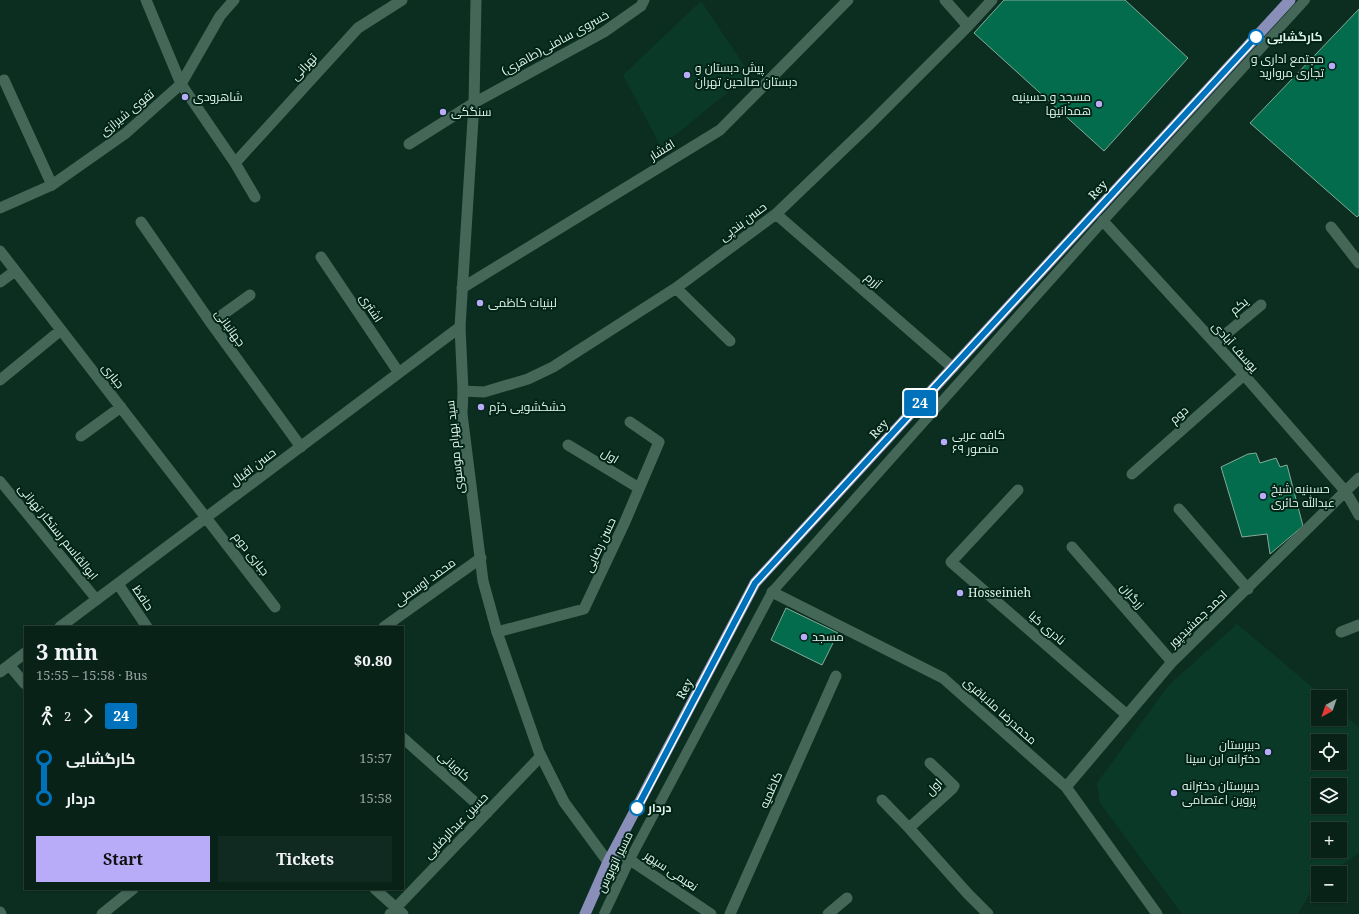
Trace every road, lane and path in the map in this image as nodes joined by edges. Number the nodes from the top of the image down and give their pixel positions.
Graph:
1 (146, 0) edge
2 (234, 0) edge
3 (402, 0) edge
4 (476, 0) edge
5 (644, 0) edge
6 (848, 0) edge
7 (944, 0) edge
8 (992, 0) edge
9 (1290, 0) edge
10 (1305, 0) edge
11 (968, 26) junction
12 (4, 80) dead end
13 (181, 84) junction
14 (474, 103) junction
15 (409, 144) dead end
16 (235, 163) junction
17 (52, 185) junction
18 (255, 197) dead end
19 (0, 208) edge
20 (776, 214) junction
21 (1103, 221) junction
22 (141, 222) dead end
23 (1331, 227) dead end
24 (0, 251) edge
25 (321, 257) dead end
26 (1359, 263) edge
27 (15, 271) junction
28 (0, 282) edge
29 (462, 288) junction
30 (676, 288) junction
31 (250, 295) dead end
32 (1261, 304) dead end
33 (211, 324) junction
34 (460, 327) junction
35 (62, 330) junction
36 (730, 341) dead end
37 (1215, 344) junction
38 (953, 368) junction
39 (399, 373) junction
40 (1244, 375) junction
41 (0, 380) edge
42 (462, 391) junction
43 (121, 408) junction
44 (630, 422) dead end
45 (81, 436) dead end
46 (568, 445) dead end
47 (301, 447) junction
48 (1132, 474) dead end
49 (1359, 478) edge
50 (0, 481) edge
51 (639, 488) junction
52 (1018, 490) dead end
53 (1346, 492) junction
54 (1179, 509) dead end
55 (1359, 515) edge
56 (206, 518) junction
57 (1072, 547) dead end
58 (481, 558) junction
59 (118, 584) junction
60 (1248, 589) junction
61 (772, 592) junction
62 (97, 600) junction
63 (276, 607) dead end
64 (1359, 625) edge
65 (61, 626) edge
66 (146, 626) edge
67 (385, 626) edge
68 (497, 632) junction
69 (1341, 632) dead end
70 (24, 655) edge
71 (1172, 662) junction
72 (9, 665) junction
73 (0, 672) edge
74 (836, 676) dead end
75 (24, 683) edge
76 (1127, 715) junction
77 (404, 739) edge
78 (541, 756) junction
79 (930, 763) dead end
80 (1066, 787) junction
81 (882, 800) dead end
82 (487, 813) junction
83 (909, 828) junction
84 (615, 850) junction
85 (630, 859) junction
86 (608, 862) junction
87 (132, 890) edge
88 (376, 890) edge
89 (847, 898) dead end
90 (396, 912) edge
91 (102, 914) edge
92 (585, 914) edge
93 (604, 914) edge
94 (711, 914) edge
95 (730, 914) edge
96 (828, 914) edge
97 (988, 914) edge
98 (1157, 914) edge

1 - 13 street
2 - 13 street, تقوی شیرازی
3 - 16 street, تهرانی
4 - 14 street, سید بهرام موسوی
5 - 14 street, خسروی سامنی(طاهری)
6 - 29 street, افشار
7 - 11 street
8 - 11 street, حسن بندپی
9 - 38 main road, Rey
10 - 21 lane, مسیر اتوبوس
11 - 20 street, حسن بندپی
12 - 17 street
13 - 16 street
13 - 17 street, تقوی شیرازی
14 - 15 street, خسروی سامنی(طاهری)
14 - 29 street, سید بهرام موسوی
16 - 18 street
17 - 19 street, تقوی شیرازی
20 - 30 street, حسن بندپی
20 - 38 street, آزرم
21 - 37 street, یوسف آبادی
21 - 61 lane, مسیر اتوبوس
22 - 33 street, جهانبانی
23 - 26 street
24 - 27 street, جباری
25 - 39 street, اشتری
27 - 28 street
27 - 35 street, جباری
29 - 34 street, سید بهرام موسوی
30 - 36 street
30 - 42 street, حسن بندپی
31 - 33 street
32 - 37 street, یکم
33 - 47 street, جهانبانی
34 - 39 street, حسن اقبال
34 - 42 street, سید بهرام موسوی
35 - 41 street
35 - 43 street, جباری
37 - 40 street, یوسف آبادی
38 - 84 main road, Rey
39 - 47 street, حسن اقبال
40 - 48 street, دوم
40 - 53 street, یوسف آبادی
42 - 58 street, سید بهرام موسوی
43 - 45 street
43 - 56 street, جباری
44 - 51 street, حسن رضایی
46 - 51 street, اول
47 - 56 street, حسن اقبال
49 - 53 street, احمد جمشیدپور
50 - 62 lane, ابوالقاسم رستگار تهرانی
51 - 68 street, حسن رضایی
52 - 76 street, نادری کیا
53 - 55 street, یوسف آبادی
53 - 60 street, احمد جمشیدپور
54 - 60 street
56 - 59 street, حسن اقبال
56 - 63 street, جباری دوم
57 - 71 street, زرگران
58 - 67 street, محمد اوسطی
58 - 68 street, سید بهرام موسوی
59 - 62 street, حسن اقبال
59 - 66 street, حافظ
60 - 71 street, احمد جمشیدپور
61 - 80 street, محمدرضا ملاباقری
61 - 85 lane, مسیر اتوبوس
62 - 65 street, حسن اقبال
64 - 69 street
68 - 78 street, سید بهرام موسوی
70 - 72 street
71 - 76 street, احمد جمشیدپور
72 - 73 street
72 - 75 street
74 - 95 street, کاظمیه
76 - 80 street, احمد جمشیدپور
77 - 82 street, کاویانی
78 - 82 street, حسین عبدالرضایی
78 - 86 street, سید بهرام موسوی
79 - 83 street, اول
80 - 98 street, محمدرضا ملاباقری
81 - 83 street
82 - 90 street, حسین عبدالرضایی
83 - 97 street
84 - 85 street, نعیمی سپهر
84 - 86 main road, Rey
85 - 93 lane, مسیر اتوبوس
85 - 94 street, نعیمی سپهر
86 - 92 main road, Rey
87 - 91 street
88 - 90 street
89 - 96 street

